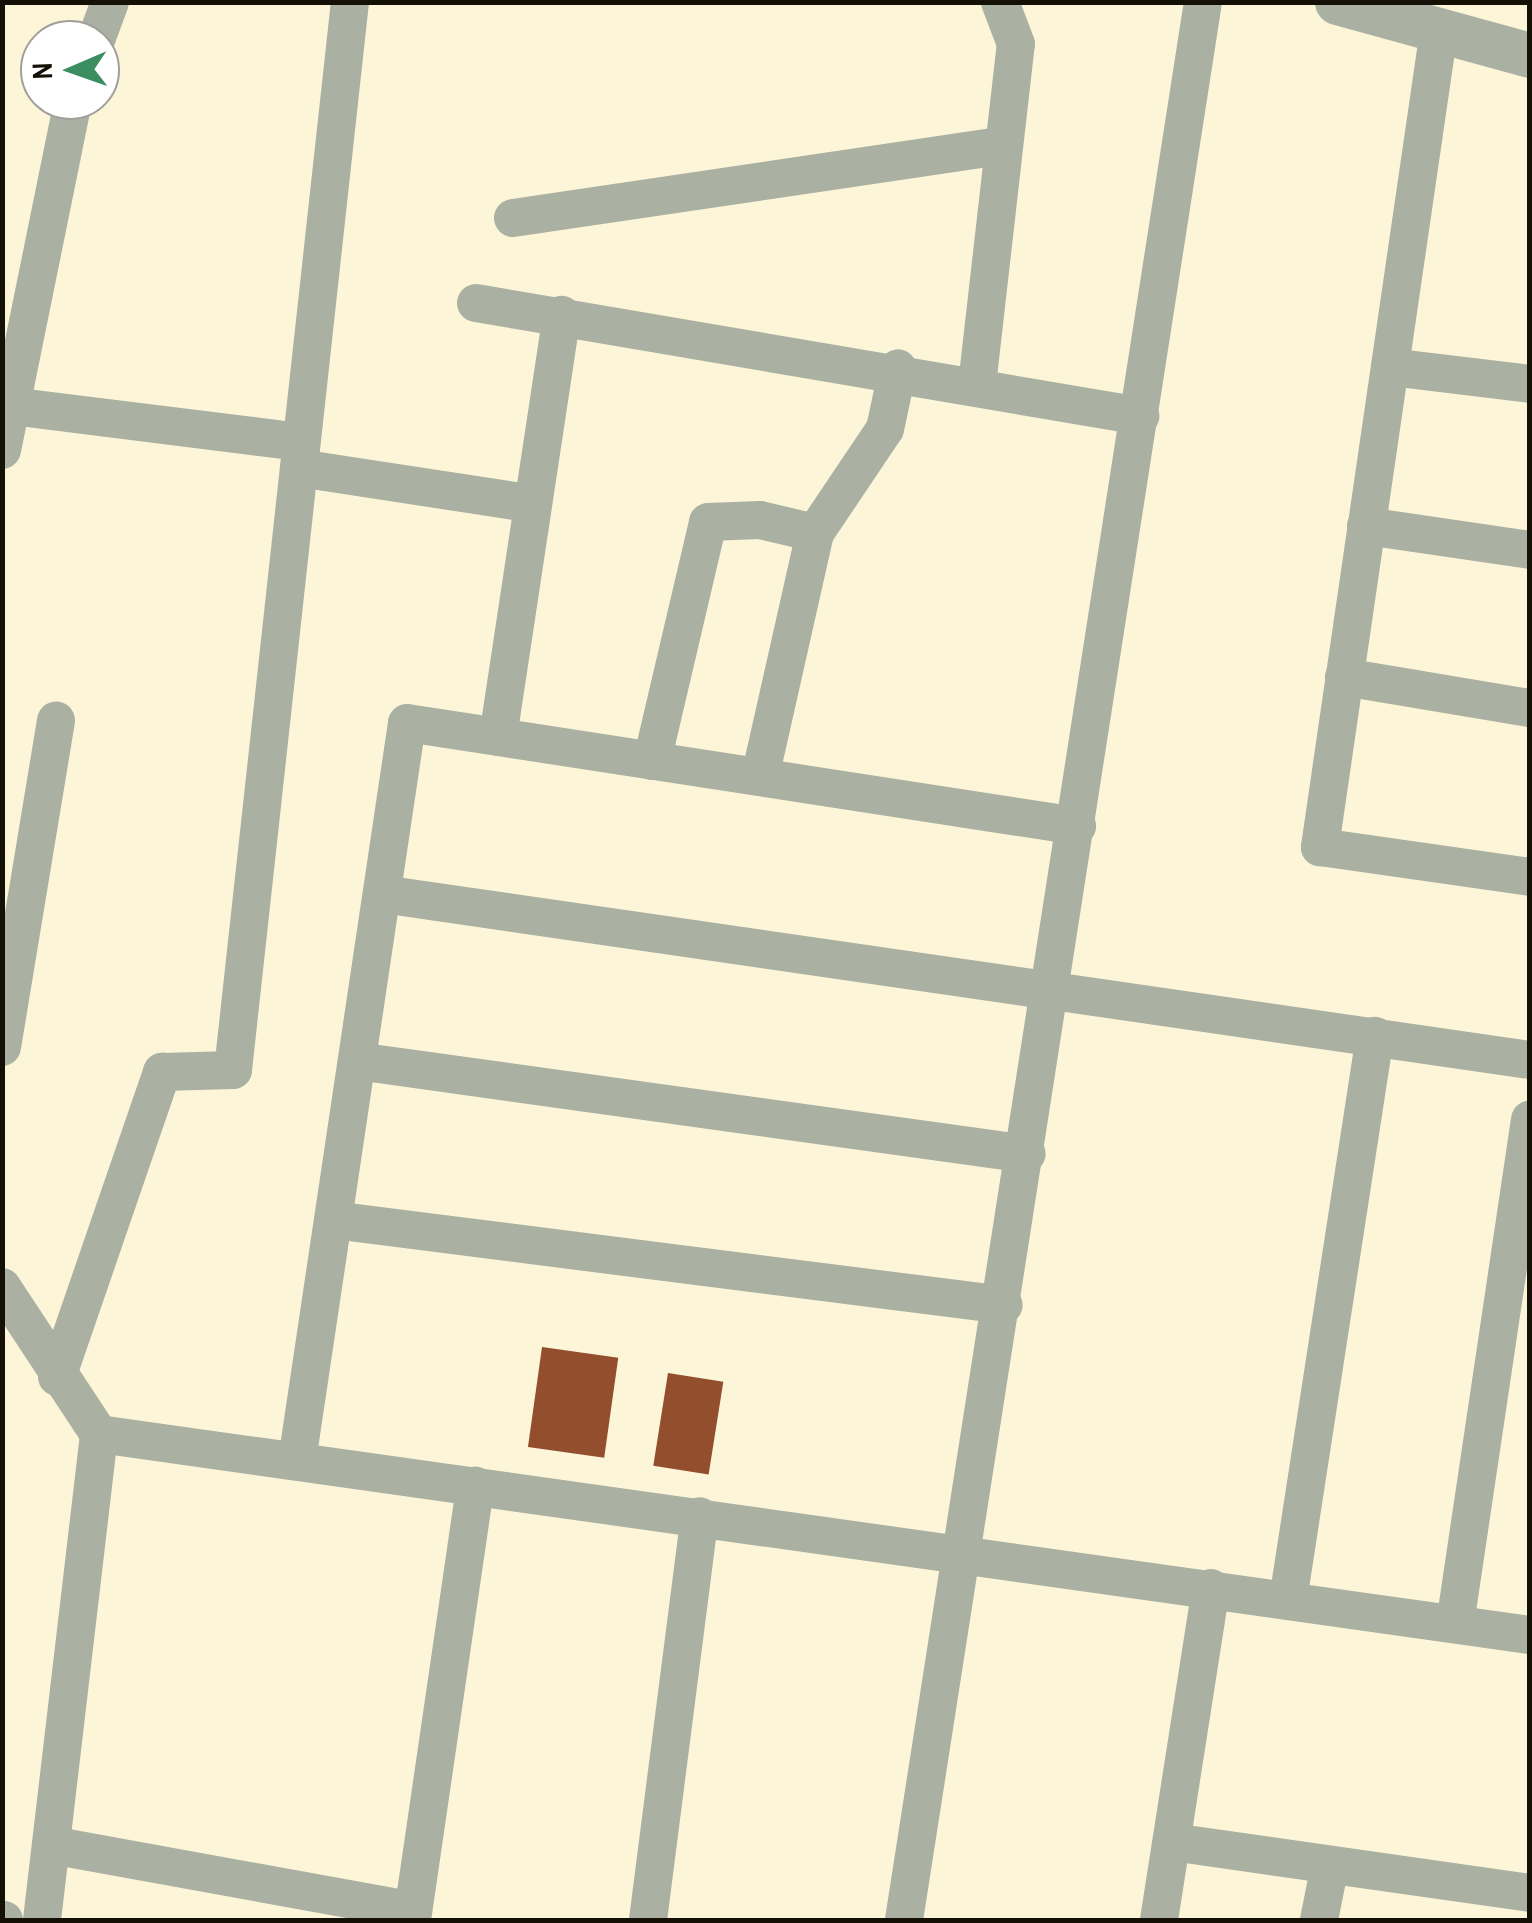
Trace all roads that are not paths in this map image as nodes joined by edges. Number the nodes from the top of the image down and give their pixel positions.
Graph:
1 (350, 2) edge
2 (1000, 2) edge
3 (1203, 2) edge
4 (1337, 2) edge
5 (1439, 30) junction
6 (1530, 55) edge
7 (69, 120) edge
8 (998, 146) junction
9 (513, 218) dead end
10 (476, 303) dead end
11 (562, 315) junction
12 (1390, 367) junction
13 (898, 368) junction
14 (1530, 384) edge
15 (977, 385) junction
16 (11, 406) junction
17 (1140, 416) junction
18 (2, 450) edge
19 (300, 455) junction
20 (527, 503) junction
21 (1366, 526) junction
22 (816, 533) junction
23 (1530, 550) edge
24 (1344, 677) junction
25 (1530, 708) edge
26 (56, 720) dead end
27 (498, 737) junction
28 (652, 761) junction
29 (760, 777) junction
30 (1077, 826) junction
31 (1530, 877) edge
32 (382, 894) junction
33 (1053, 985) junction
34 (1374, 1036) junction
35 (2, 1047) edge
36 (1530, 1060) edge
37 (357, 1061) junction
38 (1530, 1120) edge
39 (1027, 1154) junction
40 (334, 1220) junction
41 (2, 1287) edge
42 (1004, 1305) junction
43 (57, 1377) junction
44 (99, 1434) junction
45 (298, 1461) junction
46 (476, 1486) junction
47 (700, 1516) junction
48 (966, 1553) junction
49 (1210, 1588) junction
50 (1288, 1600) junction
51 (1454, 1624) junction
52 (1530, 1635) edge
53 (1172, 1842) junction
54 (51, 1844) junction
55 (1330, 1865) junction
56 (1530, 1893) edge
57 (1485, 1904) edge
58 (412, 1916) edge
59 (42, 1920) edge
60 (648, 1920) edge
61 (904, 1920) edge
62 (1160, 1920) edge
63 (1319, 1920) edge

1 - 19 street
2 - 8 street
3 - 17 street
4 - 5 street
5 - 6 street
5 - 12 street
7 - 16 street
8 - 9 street
8 - 15 street
10 - 11 street
11 - 13 street
11 - 20 street
12 - 14 street
12 - 21 street
13 - 15 street
13 - 22 street
15 - 17 street
16 - 18 street
16 - 19 street
17 - 30 street
19 - 20 street
19 - 43 street
20 - 27 street
21 - 23 street
21 - 24 street
22 - 28 street
22 - 29 street
24 - 25 street
24 - 31 street
26 - 35 street
27 - 28 street
27 - 32 street
28 - 29 street
29 - 30 street
30 - 33 street
32 - 33 street
32 - 37 street
33 - 34 street
33 - 39 street
34 - 36 street
34 - 50 street
37 - 39 street
37 - 40 street
38 - 51 street
39 - 42 street
40 - 42 street
40 - 45 street
41 - 43 street
42 - 48 street
43 - 44 street
44 - 45 street
44 - 54 street
45 - 46 street
46 - 47 street
46 - 58 street
47 - 48 street
47 - 60 street
48 - 49 street
48 - 61 street
49 - 50 street
49 - 53 street
50 - 51 street
51 - 52 street
53 - 55 street
53 - 62 street
54 - 58 street
54 - 59 street
55 - 57 street
55 - 63 street
56 - 57 street

